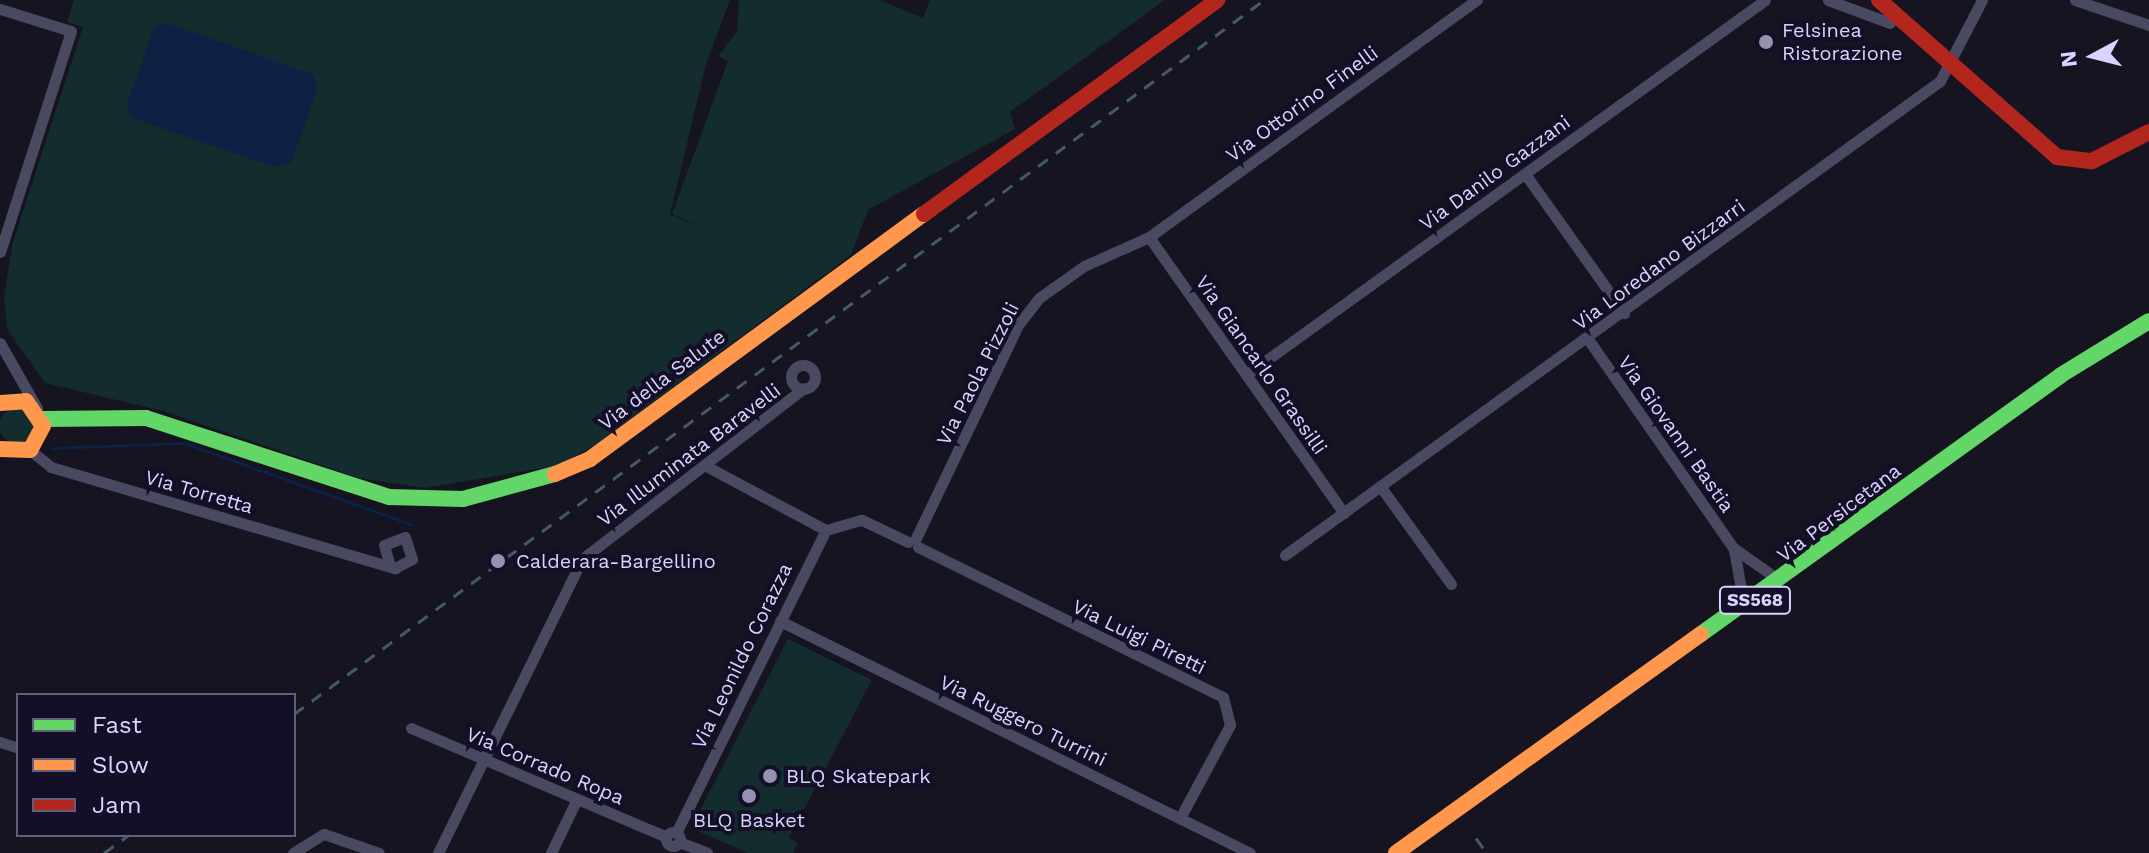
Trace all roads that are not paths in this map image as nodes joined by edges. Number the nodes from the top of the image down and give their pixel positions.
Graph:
1 (1217, 0) edge
2 (1477, 0) edge
3 (1765, 0) edge
4 (1828, 0) edge
5 (1879, 0) edge
6 (1982, 0) edge
7 (2075, 0) edge
8 (0, 9) edge
9 (1890, 23) dead end
10 (2149, 25) edge
11 (1951, 65) junction
12 (1990, 97) junction
13 (2149, 123) edge
14 (2149, 132) edge
15 (1525, 174) junction
16 (1149, 237) junction
17 (0, 252) edge
18 (1624, 313) junction
19 (2149, 321) edge
20 (2149, 331) edge
21 (1588, 339) junction
22 (0, 343) edge
23 (2111, 343) junction
24 (20, 370) junction
25 (1246, 375) junction
26 (804, 388) dead end
27 (4, 402) edge
28 (40, 414) junction
29 (0, 449) edge
30 (30, 450) junction
31 (706, 466) junction
32 (1380, 486) junction
33 (1344, 513) junction
34 (826, 530) junction
35 (894, 536) junction
36 (918, 541) junction
37 (382, 549) junction
38 (1734, 549) junction
39 (1285, 555) dead end
40 (364, 559) junction
41 (390, 566) junction
42 (1781, 581) junction
43 (1451, 584) dead end
44 (1745, 607) junction
45 (780, 621) junction
46 (411, 728) dead end
47 (484, 760) junction
48 (577, 799) junction
49 (1180, 818) junction
50 (671, 842) edge
51 (293, 853) edge
52 (379, 853) edge
53 (438, 853) edge
54 (551, 853) edge
55 (707, 853) edge
56 (1250, 853) edge
57 (1396, 853) edge

1 - 28 street, Via della Salute
2 - 16 street, Via Ottorino Finelli
3 - 15 street, Via Danilo Gazzani
4 - 9 street
5 - 11 street
6 - 11 street, Via Loredano Bizzarri
7 - 10 street
8 - 17 street
11 - 12 street
11 - 18 street, Via Loredano Bizzarri
12 - 13 street
12 - 14 street
15 - 18 street
15 - 25 street, Via Danilo Gazzani
16 - 25 street, Via Giancarlo Grassilli
16 - 36 street, Via Paola Pizzoli
18 - 21 street, Via Loredano Bizzarri
19 - 23 street, Via Persicetana / SS568
20 - 23 street, Via Persicetana / SS568
21 - 32 street, Via Loredano Bizzarri
21 - 38 street, Via Giovanni Bastia
22 - 24 street
23 - 42 street, Via Persicetana / SS568
24 - 27 street
24 - 28 street
25 - 33 street, Via Giancarlo Grassilli
26 - 31 street, Via Illuminata Baravelli
27 - 28 street, Via della Salute
28 - 30 street
29 - 30 street
30 - 40 street, Via Torretta
31 - 34 street
31 - 47 street, Via Illuminata Baravelli
32 - 33 street, Via Loredano Bizzarri
32 - 43 street
33 - 39 street, Via Loredano Bizzarri
34 - 35 street, Via Luigi Piretti
34 - 45 street, Via Leonildo Corazza
35 - 36 street, Via Luigi Piretti
35 - 36 street
36 - 49 street, Via Luigi Piretti
37 - 40 street
37 - 41 street
37 - 41 street
38 - 42 street, Via Giovanni Bastia
38 - 44 street, Via Giovanni Bastia
40 - 41 street, Via Torretta
42 - 44 street, Via Persicetana / SS568
44 - 57 street, Via Persicetana / SS568
45 - 49 street, Via Ruggero Turrini
45 - 50 street, Via Leonildo Corazza
46 - 47 street, Via Corrado Ropa
47 - 48 street, Via Corrado Ropa
47 - 53 street, Via Illuminata Baravelli
48 - 50 street, Via Corrado Ropa
48 - 54 street
49 - 56 street, Via Ruggero Turrini
50 - 55 street, Via Corrado Ropa
51 - 52 street

